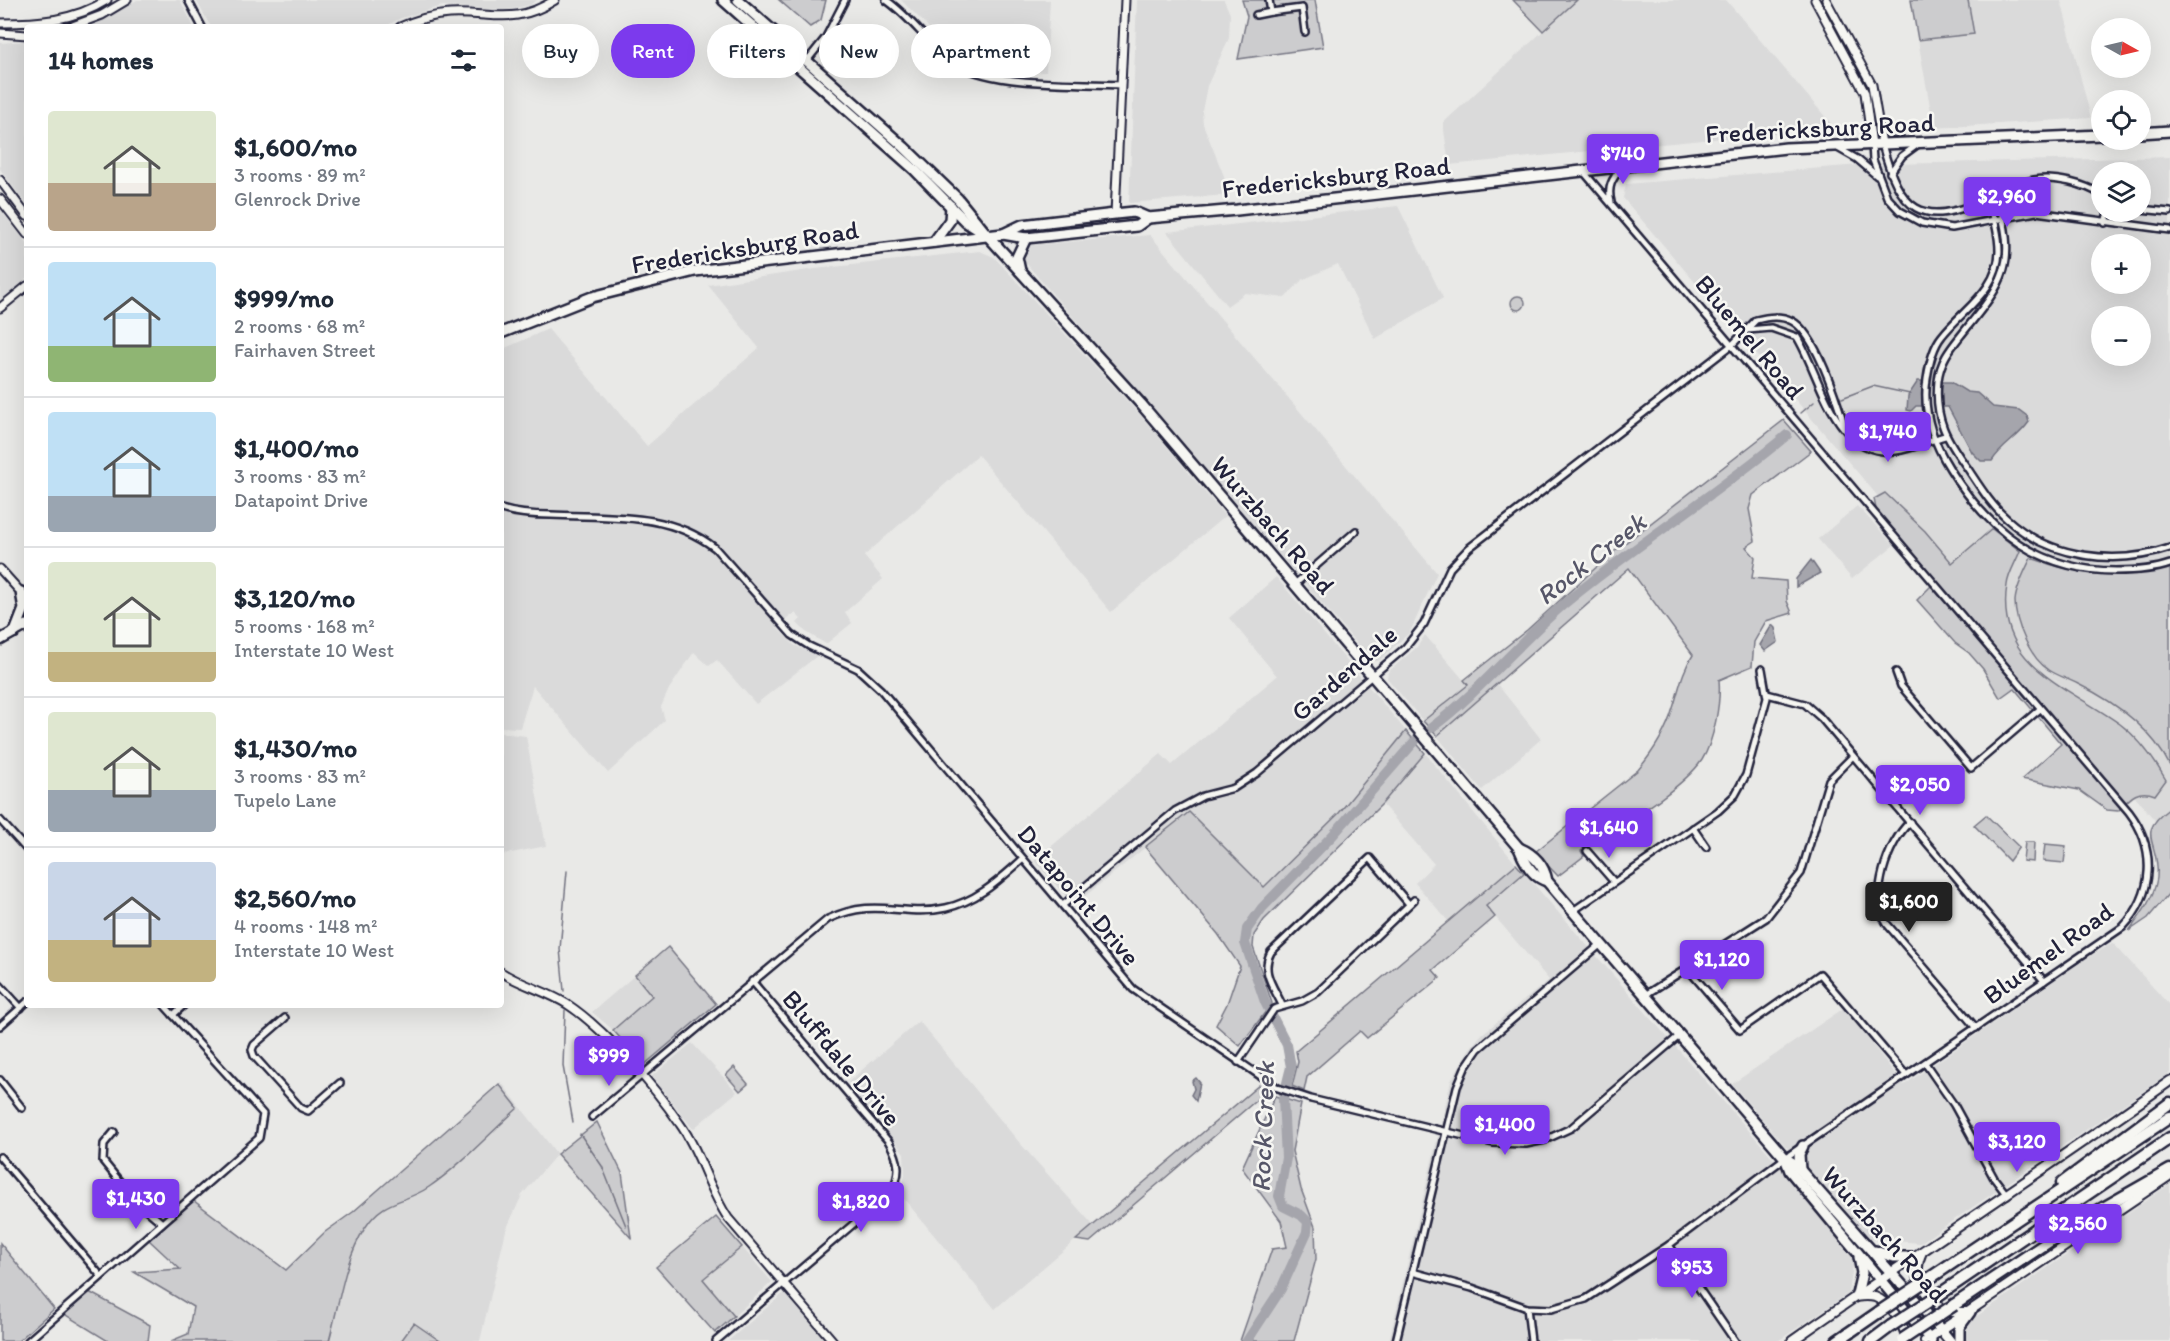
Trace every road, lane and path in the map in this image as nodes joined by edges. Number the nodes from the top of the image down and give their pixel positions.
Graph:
1 (106, 0) edge
2 (127, 0) edge
3 (188, 0) edge
4 (555, 0) edge
5 (723, 0) edge
6 (738, 0) edge
7 (845, 0) edge
8 (886, 0) edge
9 (1125, 0) edge
10 (1269, 0) edge
11 (1815, 0) edge
12 (1826, 0) edge
13 (111, 10) junction
14 (1271, 12) junction
15 (1256, 15) dead end
16 (0, 23) edge
17 (77, 24) edge
18 (200, 24) edge
19 (411, 24) edge
20 (753, 24) edge
21 (763, 24) edge
22 (1305, 32) dead end
23 (0, 33) edge
24 (24, 34) edge
25 (807, 60) edge
26 (1862, 62) junction
27 (807, 67) edge
28 (807, 67) edge
29 (1852, 68) junction
30 (1121, 85) junction
31 (2170, 131) edge
32 (2151, 132) edge
33 (2091, 135) edge
34 (1919, 143) junction
35 (1877, 145) junction
36 (1834, 147) junction
37 (1624, 165) junction
38 (1581, 170) junction
39 (1890, 174) junction
40 (1879, 177) junction
41 (0, 180) edge
42 (2091, 190) edge
43 (1996, 194) junction
44 (1989, 198) junction
45 (0, 199) edge
46 (1611, 203) junction
47 (951, 206) junction
48 (2151, 210) edge
49 (24, 212) edge
50 (2170, 212) edge
51 (1115, 214) junction
52 (2004, 217) junction
53 (1148, 218) junction
54 (1994, 219) junction
55 (2105, 223) joint
56 (24, 230) edge
57 (1102, 230) junction
58 (2170, 230) edge
59 (1003, 234) junction
60 (988, 236) junction
61 (1026, 238) junction
62 (934, 242) junction
63 (1020, 271) junction
64 (24, 288) edge
65 (0, 308) edge
66 (1748, 330) junction
67 (504, 332) edge
68 (1732, 345) junction
69 (1845, 427) junction
70 (1945, 436) junction
71 (1933, 439) junction
72 (504, 510) edge
73 (1356, 531) dead end
74 (2170, 548) edge
75 (2170, 564) edge
76 (0, 569) edge
77 (1295, 584) junction
78 (24, 596) edge
79 (24, 628) edge
80 (15, 632) junction
81 (0, 640) edge
82 (1762, 669) dead end
83 (1896, 672) dead end
84 (1373, 675) junction
85 (1767, 694) junction
86 (2040, 709) junction
87 (1853, 756) junction
88 (0, 820) edge
89 (1910, 822) junction
90 (1692, 828) junction
91 (24, 847) edge
92 (1706, 847) dead end
93 (1587, 850) dead end
94 (1023, 859) junction
95 (1614, 882) junction
96 (1063, 905) junction
97 (1573, 910) junction
98 (1601, 944) junction
99 (1687, 968) junction
100 (504, 973) edge
101 (752, 981) junction
102 (2044, 981) junction
103 (0, 985) edge
104 (1645, 995) junction
105 (24, 1005) edge
106 (1282, 1005) junction
107 (21, 1008) junction
108 (166, 1008) edge
109 (180, 1008) edge
110 (172, 1015) junction
111 (285, 1018) dead end
112 (0, 1026) edge
113 (1976, 1028) junction
114 (1679, 1036) junction
115 (1238, 1062) junction
116 (1925, 1063) junction
117 (1906, 1075) junction
118 (641, 1076) junction
119 (0, 1080) edge
120 (2170, 1081) edge
121 (340, 1083) dead end
122 (2170, 1102) edge
123 (22, 1108) dead end
124 (592, 1117) dead end
125 (2170, 1118) edge
126 (114, 1132) dead end
127 (1446, 1132) junction
128 (2170, 1138) edge
129 (1803, 1146) junction
130 (0, 1157) edge
131 (1785, 1158) junction
132 (1800, 1170) junction
133 (2170, 1170) edge
134 (2170, 1175) edge
135 (2007, 1195) junction
136 (162, 1223) junction
137 (1999, 1232) junction
138 (1669, 1245) junction
139 (1872, 1250) junction
140 (1923, 1251) junction
141 (1859, 1255) junction
142 (1914, 1257) junction
143 (1891, 1270) junction
144 (1412, 1272) junction
145 (101, 1276) junction
146 (1879, 1278) junction
147 (784, 1283) junction
148 (1856, 1296) junction
149 (1527, 1308) junction
150 (1970, 1312) junction
151 (1941, 1330) junction
152 (1903, 1340) edge
153 (1928, 1340) edge
154 (28, 1341) edge
155 (716, 1341) edge
156 (833, 1341) edge
157 (1396, 1341) edge
158 (1531, 1341) edge
159 (1735, 1341) edge
160 (1792, 1341) edge
161 (1837, 1341) edge
162 (1871, 1341) edge
163 (1950, 1341) edge
164 (1959, 1341) edge

1 - 13 street
1 - 16 street
2 - 13 street
3 - 18 street
4 - 19 street
5 - 20 main road, Wurzbach Road
6 - 21 main road, Wurzbach Road
7 - 25 street
8 - 30 street
9 - 30 street
10 - 14 street
11 - 29 street
12 - 26 street
13 - 17 street
14 - 15 street
14 - 22 street
23 - 24 street
26 - 29 street
26 - 35 street
27 - 47 main road, Wurzbach Road
28 - 60 main road, Wurzbach Road
29 - 35 street
30 - 51 street
31 - 32 main road
33 - 34 main road, Fredericksburg Road
34 - 35 main road, Fredericksburg Road
34 - 39 street
35 - 36 main road, Fredericksburg Road
35 - 39 street
35 - 40 street
36 - 37 main road, Fredericksburg Road
36 - 40 street
37 - 38 main road, Fredericksburg Road
37 - 46 street
38 - 46 street, Bluemel Road
38 - 53 main road, Fredericksburg Road
39 - 44 street
40 - 54 street
41 - 49 street
42 - 43 street
43 - 44 street
43 - 52 street
44 - 54 street
45 - 56 street
46 - 68 street, Bluemel Road
47 - 60 main road, Wurzbach Road
47 - 62 main road
48 - 50 street
51 - 53 main road, Fredericksburg Road
51 - 57 main road
51 - 59 main road, Fredericksburg Road
52 - 54 street
52 - 55 street
52 - 70 street
53 - 57 main road, Fredericksburg Road
54 - 71 street
55 - 58 street
57 - 61 main road, Fredericksburg Road
59 - 60 main road, Fredericksburg Road
59 - 61 main road, Fredericksburg Road
60 - 62 main road, Fredericksburg Road
60 - 63 main road, Wurzbach Road
61 - 63 main road
62 - 67 main road, Fredericksburg Road
63 - 77 main road, Wurzbach Road
64 - 65 street
66 - 68 street, Gardendale
66 - 69 street
66 - 69 street, Gardendale
68 - 84 street, Gardendale
68 - 86 street, Bluemel Road
69 - 71 street
70 - 71 street
70 - 74 street
71 - 75 street
72 - 94 street, Datapoint Drive
73 - 77 street
76 - 78 street
77 - 84 main road, Wurzbach Road
78 - 80 main road
79 - 80 main road
80 - 81 main road
82 - 85 street
83 - 86 street
84 - 96 street, Gardendale
84 - 97 main road, Wurzbach Road
85 - 87 street
85 - 90 street
86 - 102 street, Bluemel Road
87 - 89 street
87 - 99 street
88 - 91 street
89 - 102 street
89 - 113 street
90 - 92 street
90 - 95 street
93 - 95 street
94 - 96 street, Datapoint Drive
94 - 101 street
95 - 97 street
96 - 115 street, Datapoint Drive
97 - 98 main road, Wurzbach Road
98 - 104 main road, Wurzbach Road
98 - 127 street
99 - 104 street
99 - 117 street
100 - 118 street
101 - 118 street
101 - 147 street, Bluffdale Drive
102 - 113 street, Bluemel Road
103 - 107 street
104 - 114 main road, Wurzbach Road
105 - 107 street
106 - 106 street
106 - 115 street
107 - 112 street
108 - 110 street
109 - 110 street
110 - 136 street
111 - 121 street
113 - 116 street, Bluemel Road
114 - 127 street, Datapoint Drive
114 - 131 main road, Wurzbach Road
115 - 127 street, Datapoint Drive
116 - 117 street, Bluemel Road
116 - 135 street
117 - 129 street, Bluemel Road
118 - 124 street
118 - 147 street
119 - 123 street
120 - 135 main road
122 - 137 highway
125 - 137 highway
126 - 136 street
127 - 144 street
128 - 162 highway, bridge
129 - 131 street, Bluemel Road
129 - 132 main road
130 - 145 street
131 - 132 main road, Wurzbach Road
131 - 138 street, Bluemel Road
131 - 141 main road, Wurzbach Road
132 - 139 main road, Wurzbach Road
133 - 152 highway, bridge
134 - 150 main road
135 - 140 main road
136 - 145 street
137 - 161 highway, bridge
138 - 149 street, Bluemel Road
138 - 159 street
139 - 142 main road
139 - 143 main road, Wurzbach Road
140 - 142 main road
140 - 150 main road
141 - 146 main road, Wurzbach Road
141 - 148 main road
142 - 143 main road
143 - 146 main road
143 - 151 main road, Wurzbach Road
144 - 149 street, Bluemel Road
144 - 157 street
145 - 154 street
146 - 148 main road
146 - 153 main road, Wurzbach Road
147 - 155 street
147 - 156 street
148 - 152 main road
148 - 160 main road
149 - 158 street
150 - 151 main road
150 - 164 main road
151 - 153 main road
151 - 163 main road, Wurzbach Road

